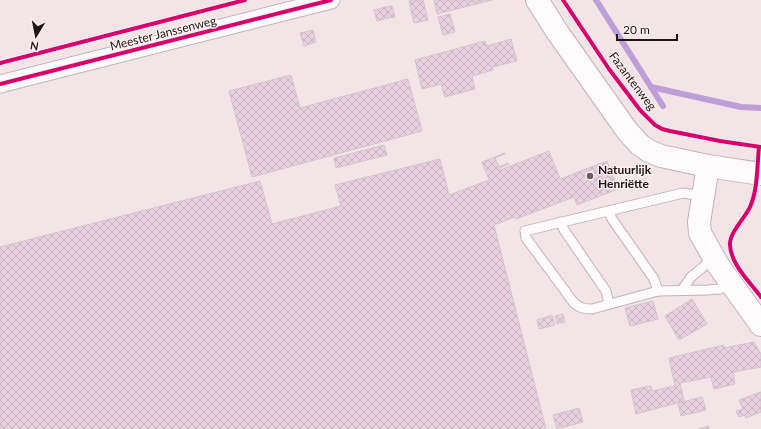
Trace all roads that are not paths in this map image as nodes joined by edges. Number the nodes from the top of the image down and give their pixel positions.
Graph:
1 (331, 0) edge
2 (537, 0) edge
3 (0, 84) edge
4 (708, 166) junction
5 (761, 174) edge
6 (703, 196) junction
7 (609, 211) junction
8 (562, 222) junction
9 (714, 258) junction
10 (730, 281) junction
11 (682, 290) junction
12 (658, 291) junction
13 (609, 304) junction
14 (761, 325) edge

1 - 3 street, Meester Janssenweg
2 - 4 street
4 - 5 street
4 - 6 street
6 - 7 lane
6 - 9 street
7 - 8 lane
7 - 12 lane
8 - 13 lane
8 - 13 lane
9 - 10 street
9 - 11 lane
10 - 11 lane
10 - 14 street
11 - 12 lane
12 - 13 lane

